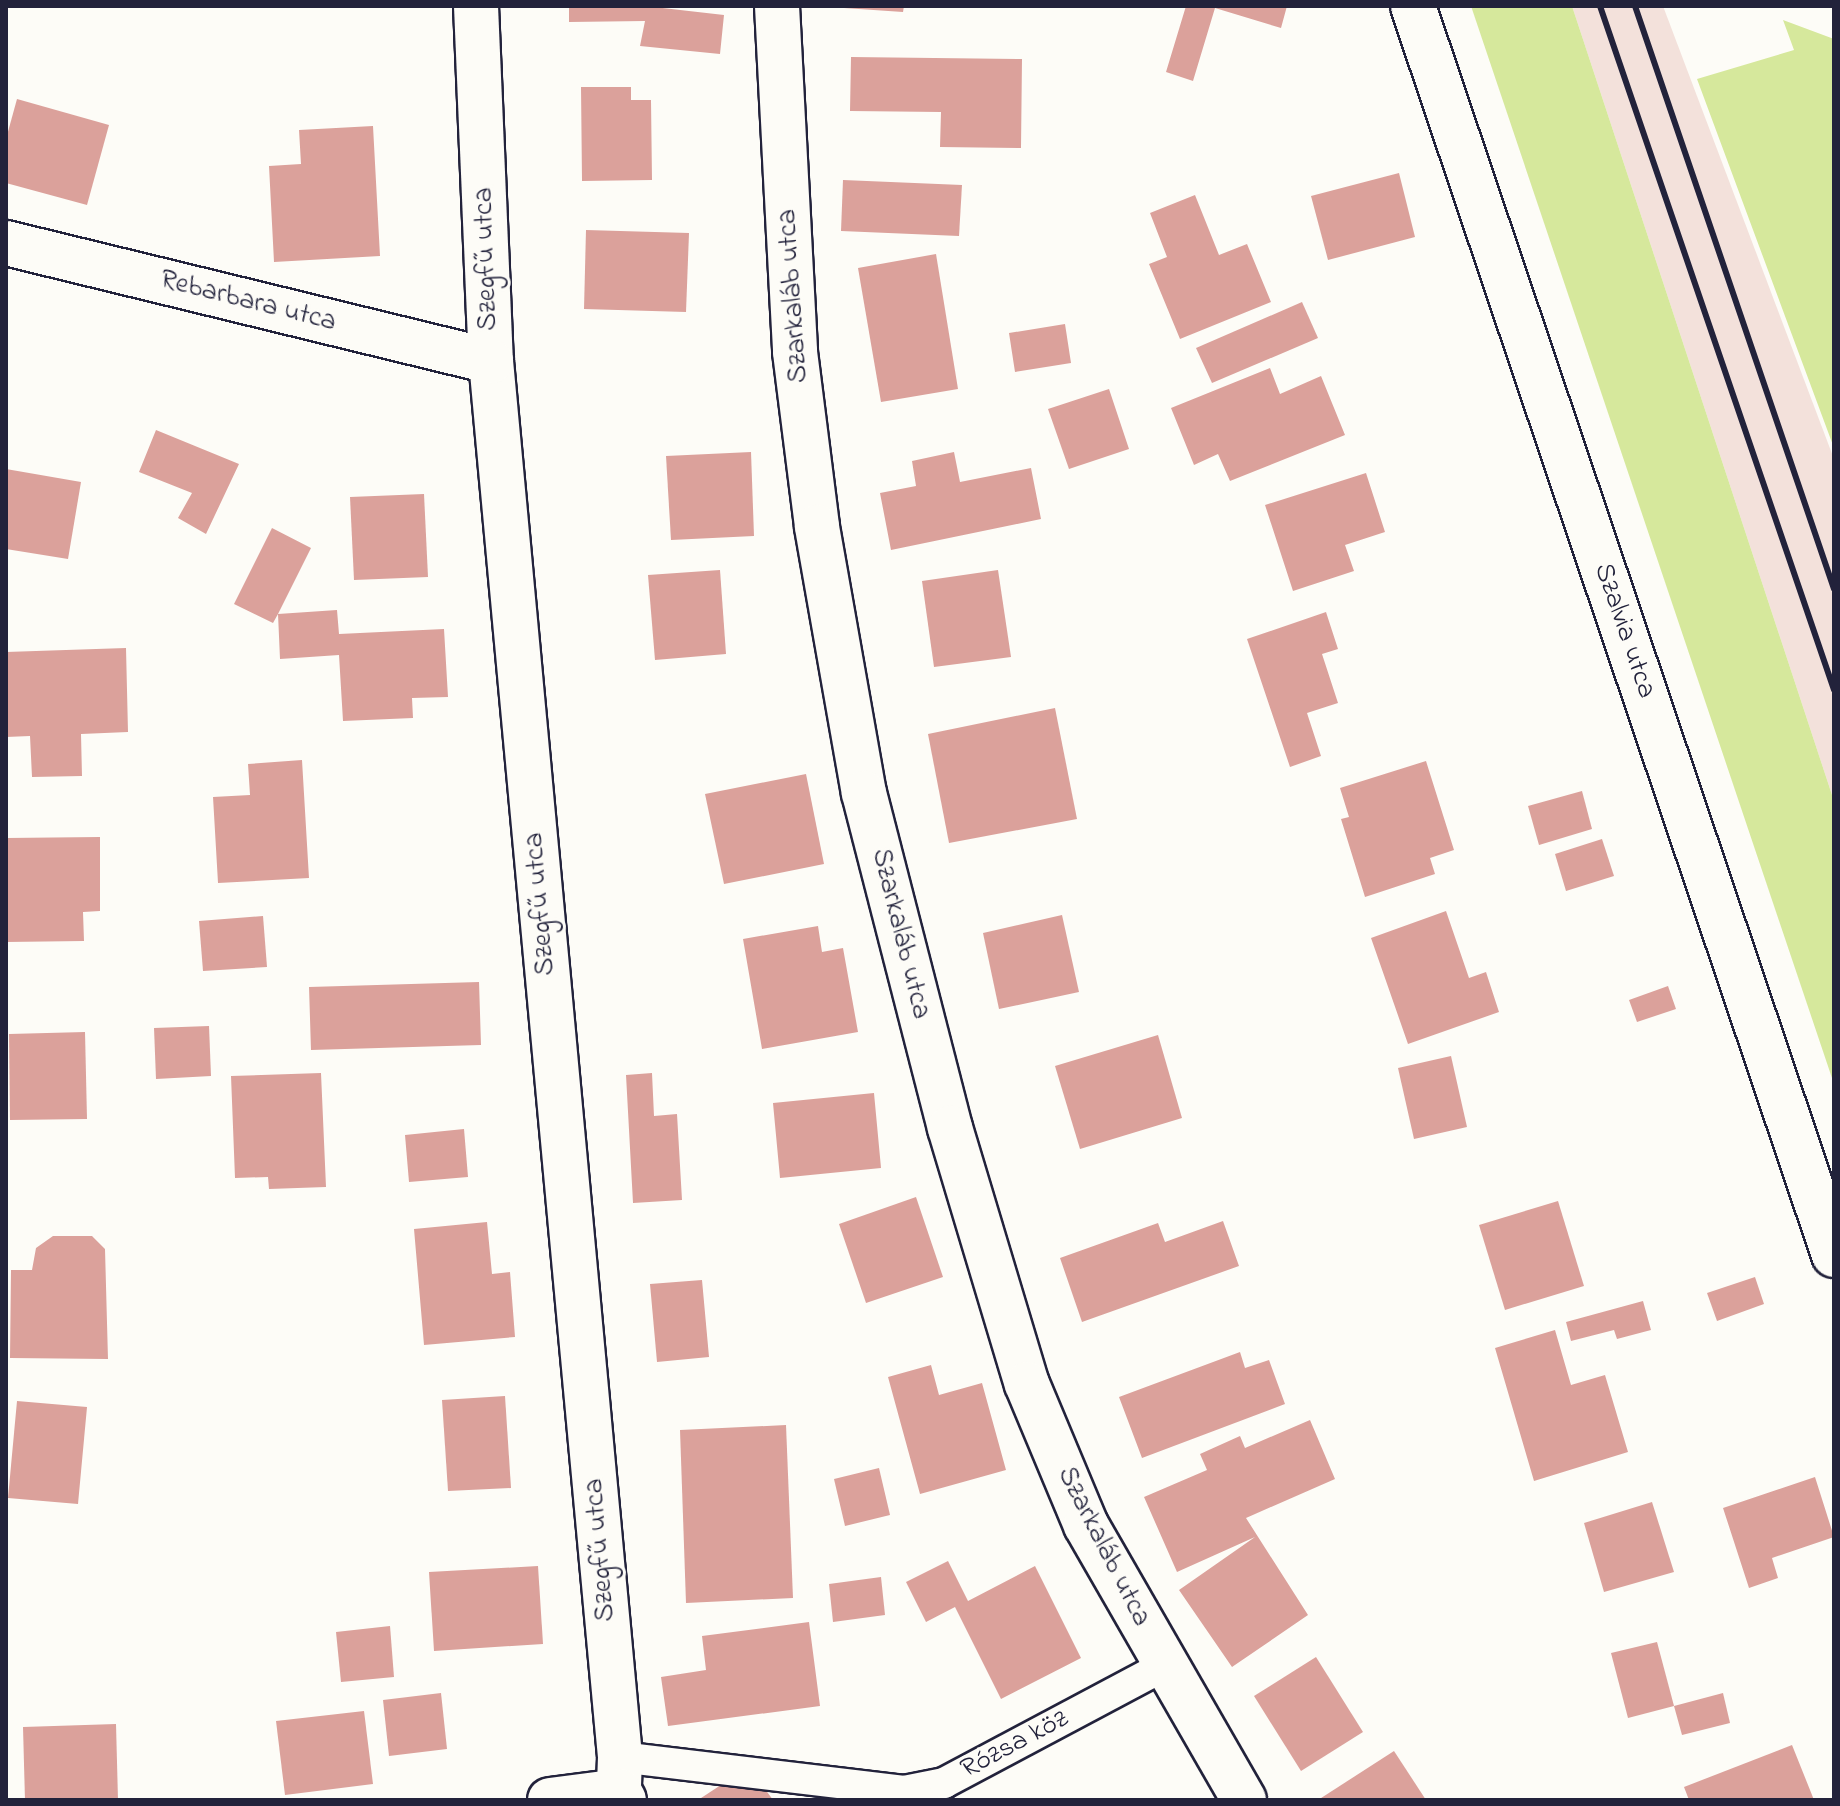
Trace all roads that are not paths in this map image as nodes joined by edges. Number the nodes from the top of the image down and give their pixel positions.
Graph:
1 (476, 6) edge
2 (777, 6) edge
3 (1413, 6) edge
4 (6, 243) edge
5 (491, 361) junction
6 (1834, 1255) edge
7 (1164, 1666) junction
8 (621, 1782) edge
9 (550, 1800) edge
10 (1244, 1800) edge

1 - 5 street, Szegfű utca
2 - 7 street, Szarkaláb utca
3 - 6 street, Szalvia utca
4 - 5 street, Rebarbara utca
5 - 8 street, Szegfű utca
7 - 8 lane, Rózsa köz
7 - 10 street, Szarkaláb utca
8 - 9 street

